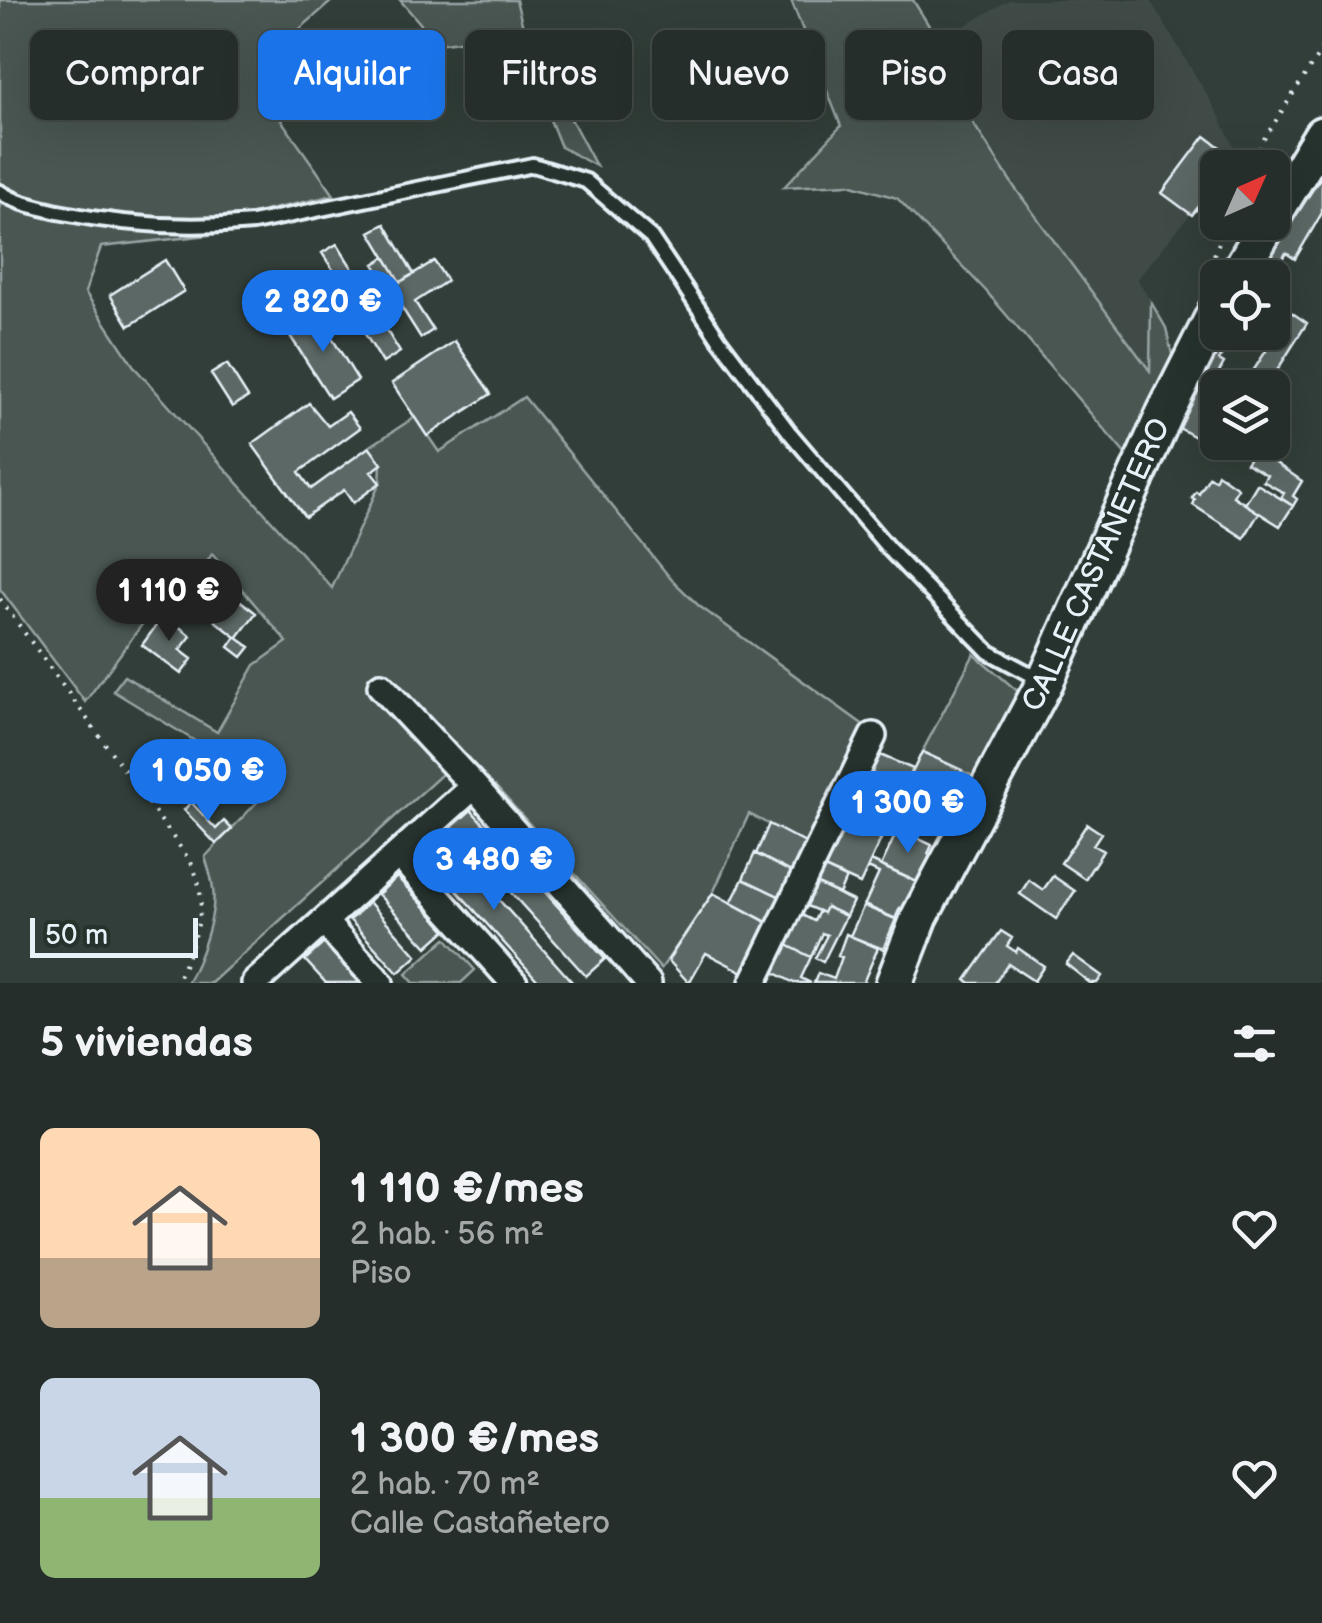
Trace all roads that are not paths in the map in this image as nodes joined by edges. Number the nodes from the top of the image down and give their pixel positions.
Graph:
1 (1322, 134) edge
2 (1290, 188) edge
3 (0, 192) edge
4 (1200, 344) edge
5 (1045, 682) junction
6 (381, 686) dead end
7 (872, 736) dead end
8 (474, 786) junction
9 (398, 856) junction
10 (324, 922) junction
11 (641, 980) edge
12 (255, 983) edge
13 (380, 983) edge
14 (514, 983) edge
15 (753, 983) edge
16 (894, 983) edge

1 - 2 street
3 - 5 lane
4 - 5 street, CALLE CASTAÑETERO
5 - 16 street, CALLE CASTAÑETERO
6 - 8 street
7 - 15 street
8 - 9 street
8 - 11 street
9 - 10 street
9 - 14 street
10 - 12 street
10 - 13 street

